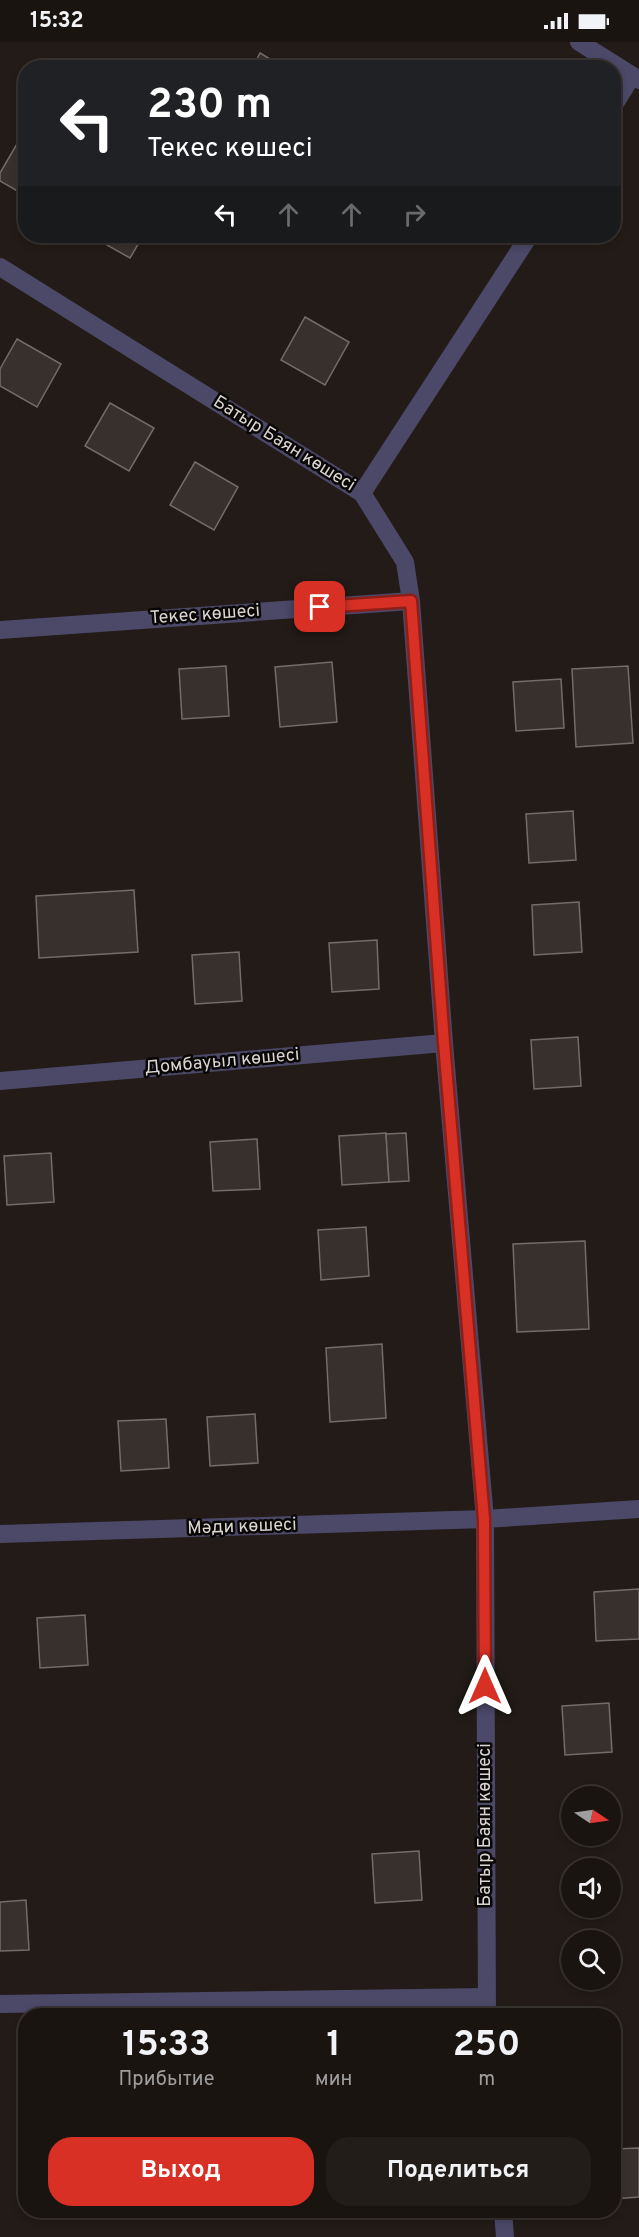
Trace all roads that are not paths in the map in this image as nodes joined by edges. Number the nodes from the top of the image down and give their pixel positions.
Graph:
1 (579, 42) edge
2 (608, 60) edge
3 (621, 69) edge
4 (636, 78) edge
5 (621, 96) edge
6 (524, 243) edge
7 (0, 267) edge
8 (362, 493) junction
9 (411, 601) junction
10 (0, 630) edge
11 (444, 1043) junction
12 (0, 1081) edge
13 (639, 1509) edge
14 (484, 1519) junction
15 (0, 1534) edge
16 (485, 1997) junction
17 (0, 2004) edge
18 (486, 2008) edge
19 (504, 2218) edge
20 (505, 2237) edge

1 - 2 street
3 - 4 street
4 - 5 street
6 - 8 street
7 - 8 street, Батыр Баян көшесі
8 - 9 street, Батыр Баян көшесі
9 - 10 street, Текес көшесі
9 - 11 street, Батыр Баян көшесі
11 - 12 street, Домбауыл көшесі
11 - 14 street, Батыр Баян көшесі
13 - 14 street, Мәди көшесі
14 - 15 street, Мәди көшесі
14 - 16 street, Батыр Баян көшесі
16 - 17 street
16 - 18 street, Батыр Баян көшесі
19 - 20 street

